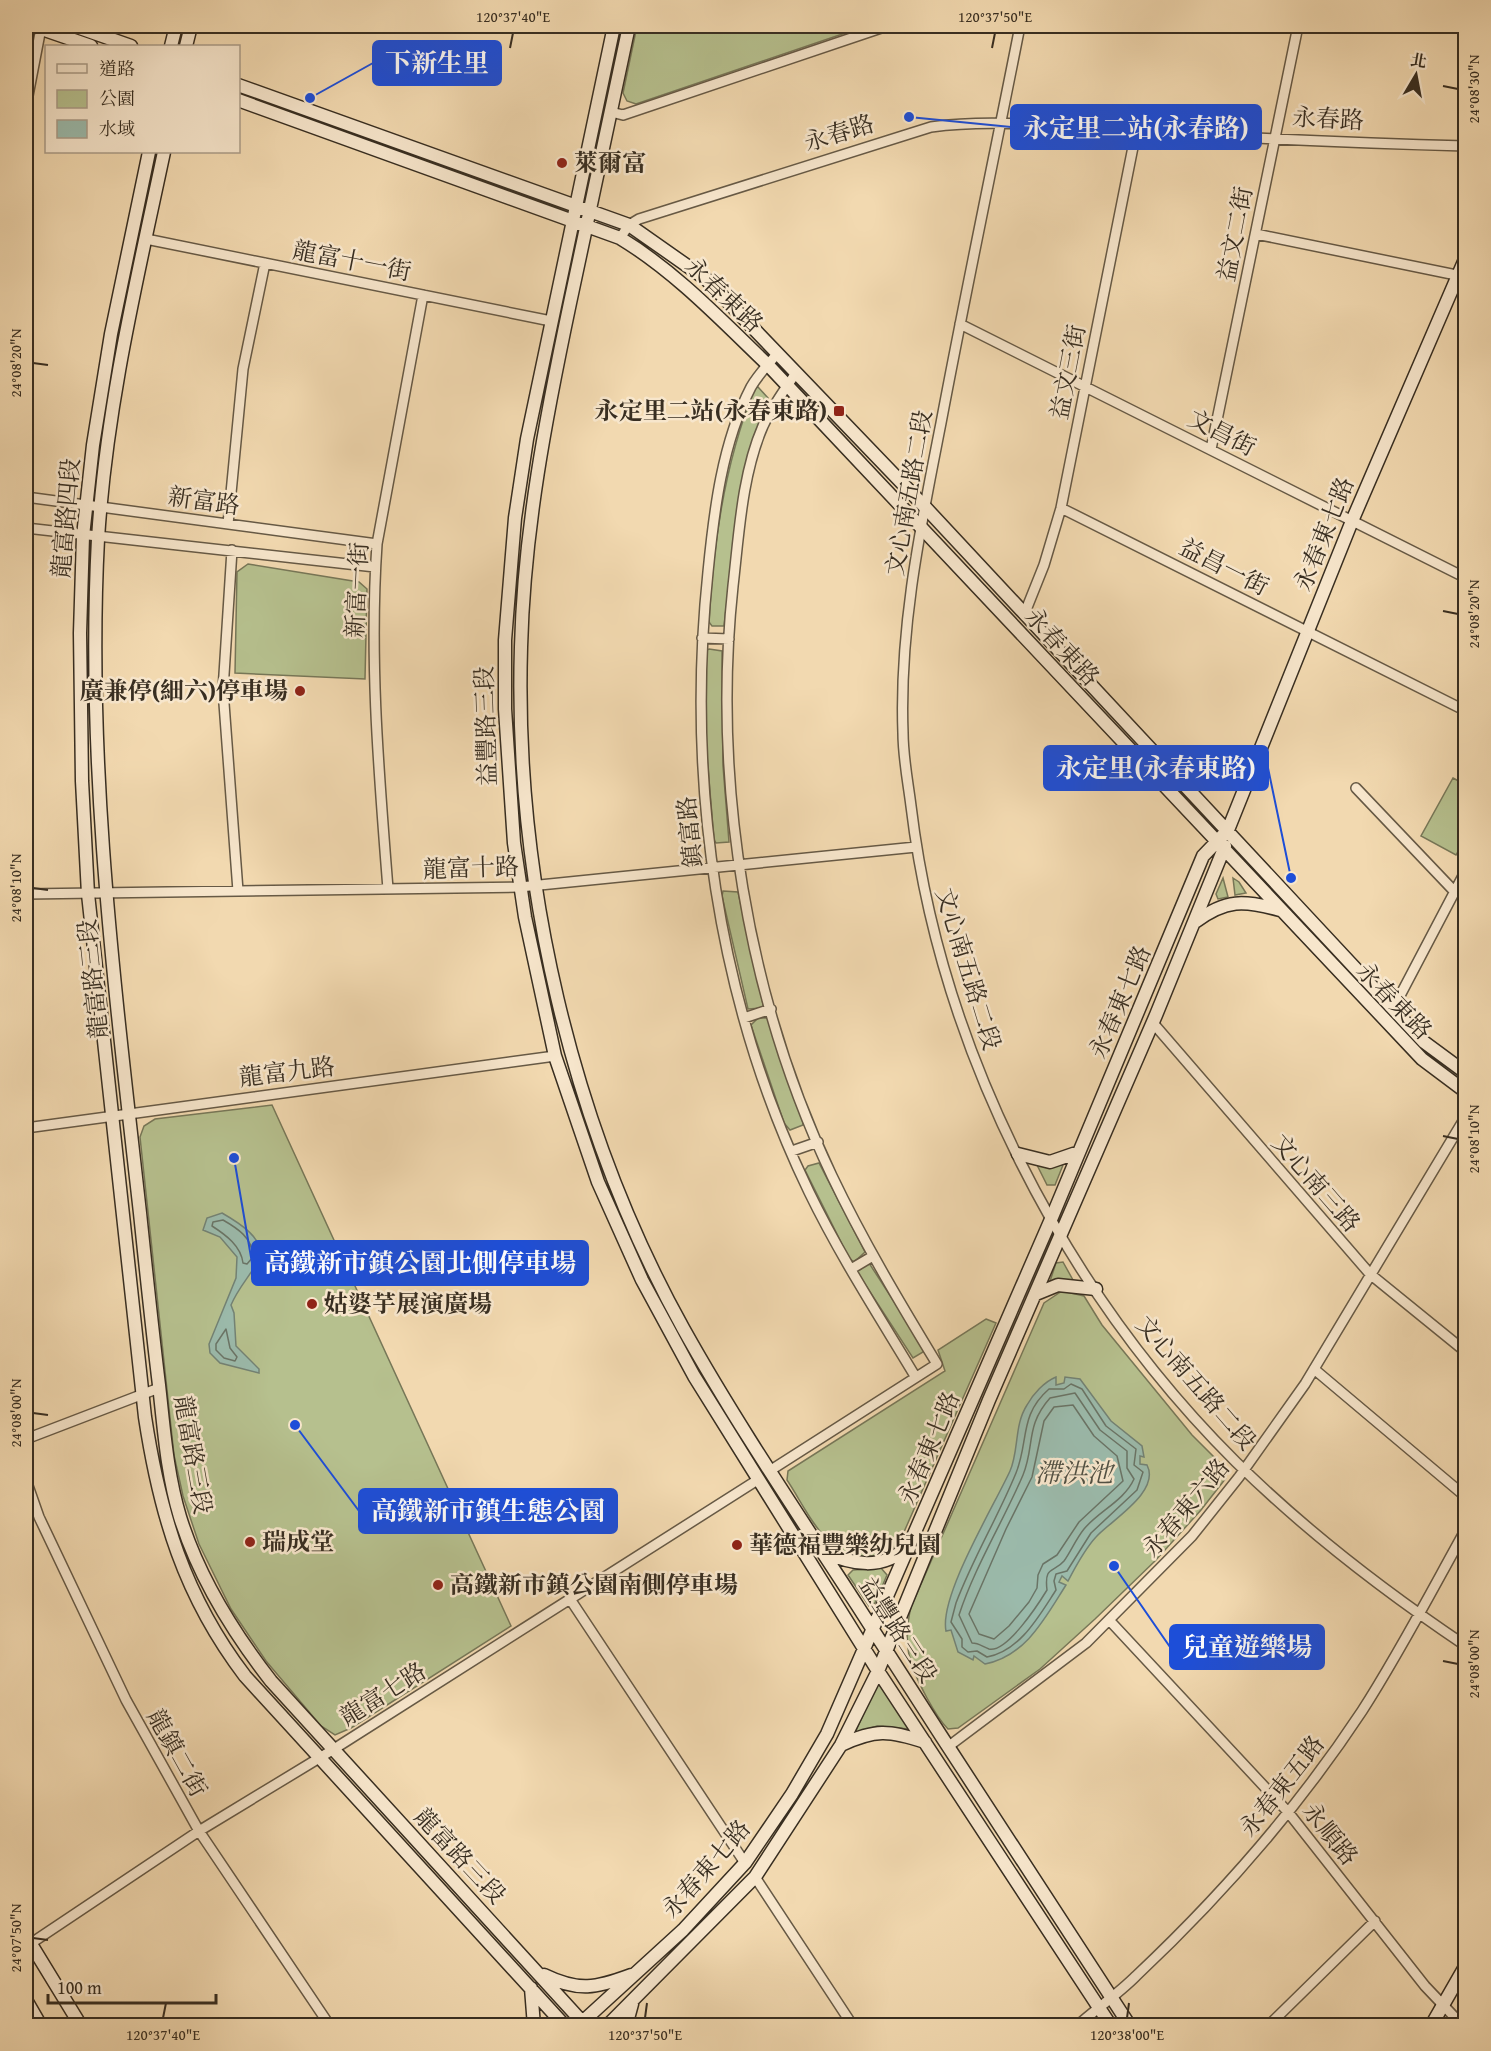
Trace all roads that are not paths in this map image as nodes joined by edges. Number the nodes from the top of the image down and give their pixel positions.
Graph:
1 (74, 26) edge
2 (176, 26) edge
3 (190, 26) edge
4 (614, 26) edge
5 (629, 26) edge
6 (887, 26) edge
7 (1020, 26) edge
8 (1298, 26) edge
9 (37, 27) edge
10 (88, 45) edge
11 (128, 45) edge
12 (171, 45) edge
13 (186, 45) edge
14 (240, 86) edge
15 (240, 101) edge
16 (26, 105) edge
17 (611, 112) junction
18 (1000, 123) junction
19 (1136, 132) junction
20 (1274, 138) junction
21 (1466, 146) edge
22 (149, 153) edge
23 (164, 153) edge
24 (576, 205) junction
25 (590, 209) junction
26 (572, 220) junction
27 (586, 225) junction
28 (629, 225) junction
29 (1256, 234) junction
30 (620, 238) junction
31 (146, 239) junction
32 (1466, 257) edge
33 (265, 263) junction
34 (1461, 276) edge
35 (423, 295) junction
36 (551, 321) junction
37 (960, 324) junction
38 (778, 353) junction
39 (768, 365) junction
40 (796, 373) junction
41 (787, 386) junction
42 (1085, 386) junction
43 (1211, 449) junction
44 (26, 497) edge
45 (86, 505) junction
46 (101, 506) junction
47 (925, 507) junction
48 (1061, 508) junction
49 (1352, 521) junction
50 (228, 524) junction
51 (921, 527) junction
52 (26, 528) edge
53 (83, 536) junction
54 (98, 538) junction
55 (376, 544) junction
56 (232, 550) junction
57 (375, 567) junction
58 (1466, 578) edge
59 (1024, 615) junction
60 (1307, 631) junction
61 (702, 638) junction
62 (729, 639) junction
63 (1466, 711) edge
64 (1356, 788) dead end
65 (1228, 830) junction
66 (916, 847) junction
67 (1220, 847) junction
68 (739, 865) junction
69 (713, 868) junction
70 (1466, 870) edge
71 (536, 885) junction
72 (520, 886) junction
73 (388, 890) junction
74 (238, 891) junction
75 (1454, 891) junction
76 (105, 893) junction
77 (26, 894) edge
78 (88, 894) junction
79 (1280, 911) junction
80 (1194, 923) junction
81 (771, 1009) junction
82 (1393, 1009) junction
83 (744, 1018) junction
84 (1153, 1023) junction
85 (555, 1056) junction
86 (1466, 1073) edge
87 (1466, 1092) edge
88 (129, 1114) junction
89 (113, 1116) junction
90 (1466, 1116) edge
91 (26, 1128) edge
92 (818, 1142) junction
93 (792, 1151) junction
94 (1079, 1152) junction
95 (1018, 1154) junction
96 (630, 1215) junction
97 (1052, 1217) junction
98 (616, 1221) junction
99 (1062, 1234) junction
100 (873, 1256) junction
101 (851, 1269) junction
102 (1370, 1274) junction
103 (1096, 1289) junction
104 (1035, 1294) junction
105 (1466, 1352) edge
106 (1314, 1369) junction
107 (915, 1376) junction
108 (159, 1388) junction
109 (143, 1393) junction
110 (26, 1439) edge
111 (771, 1470) junction
112 (1245, 1470) junction
113 (759, 1479) junction
114 (26, 1480) edge
115 (1466, 1497) edge
116 (1466, 1529) edge
117 (911, 1543) junction
118 (822, 1551) junction
119 (570, 1599) junction
120 (1419, 1613) junction
121 (1110, 1621) junction
122 (874, 1631) junction
123 (1466, 1646) edge
124 (866, 1651) junction
125 (886, 1651) junction
126 (878, 1671) junction
127 (925, 1742) junction
128 (841, 1745) junction
129 (949, 1746) junction
130 (334, 1749) junction
131 (320, 1756) junction
132 (1288, 1812) junction
133 (198, 1831) junction
134 (745, 1863) junction
135 (755, 1877) junction
136 (1375, 1921) junction
137 (28, 1940) edge
138 (1466, 1965) edge
139 (637, 1972) junction
140 (540, 1973) junction
141 (531, 1986) junction
142 (1112, 1997) junction
143 (26, 2000) edge
144 (633, 2002) junction
145 (1442, 2005) junction
146 (1099, 2007) junction
147 (583, 2024) edge
148 (41, 2025) edge
149 (81, 2025) edge
150 (330, 2025) edge
151 (534, 2025) edge
152 (565, 2025) edge
153 (607, 2025) edge
154 (626, 2025) edge
155 (852, 2025) edge
156 (1077, 2025) edge
157 (1111, 2025) edge
158 (1130, 2025) edge
159 (1268, 2025) edge
160 (1431, 2025) edge
161 (1463, 2025) edge

1 - 11 street
2 - 12 street
3 - 13 street
4 - 24 street, 益豐路三段
5 - 17 street, 益豐路三段
6 - 17 street
7 - 18 street, 文心南五路二段
8 - 20 street, 益文二街
9 - 10 street
9 - 16 street
14 - 24 street
15 - 26 street
17 - 25 street, 益豐路三段
18 - 19 street, 永春路
18 - 28 street, 永春路
18 - 37 street, 文心南五路二段
19 - 20 street, 永春路
19 - 42 street, 益文三街
20 - 21 street, 永春路
20 - 29 street, 益文二街
22 - 45 street, 龍富路四段
23 - 31 street, 龍富路四段
24 - 25 street
24 - 26 street, 益豐路三段
25 - 27 street, 益豐路三段
25 - 28 street
26 - 27 street
26 - 36 street, 益豐路三段
27 - 30 street
27 - 71 street, 益豐路三段
28 - 30 street
28 - 38 street, 永春東路
29 - 34 street
29 - 43 street, 益文二街
30 - 39 street, 永春東路
31 - 33 street, 龍富十一街
31 - 46 street, 龍富路四段
32 - 34 street, 永春東七路
33 - 35 street, 龍富十一街
33 - 50 street
34 - 49 street, 永春東七路
35 - 36 street, 龍富十一街
35 - 55 street, 新富一街
36 - 72 street, 益豐路三段
37 - 42 street, 文昌街
37 - 47 street, 文心南五路二段
38 - 39 street, 鎮富路
38 - 40 street, 永春東路
39 - 41 street, 永春東路
39 - 61 street, 鎮富路
40 - 41 street, 鎮富路
40 - 47 street, 永春東路
41 - 51 street, 永春東路
41 - 62 street, 鎮富路
42 - 43 street, 文昌街
42 - 48 street, 益文三街
43 - 49 street, 文昌街
44 - 45 street, 新富路
45 - 46 street, 新富路
45 - 53 street, 龍富路四段
46 - 50 street, 新富路
46 - 54 street, 龍富路四段
47 - 51 street, 文心南五路二段
47 - 59 street, 永春東路
48 - 59 street, 益文三街
48 - 60 street, 益昌一街
49 - 58 street, 文昌街
49 - 60 street, 永春東七路
50 - 55 street, 新富路
51 - 66 street, 文心南五路二段
51 - 67 street, 永春東路
52 - 53 street, 新富路
53 - 54 street, 新富路
53 - 78 street, 龍富路四段
54 - 56 street, 新富路
54 - 76 street, 龍富路四段
55 - 57 street, 新富一街
56 - 57 street, 新富路
56 - 74 street
57 - 73 street, 新富一街
59 - 65 street, 永春東路
60 - 63 street, 益昌一街
60 - 65 street, 永春東七路
61 - 62 street
61 - 69 street, 鎮富路
62 - 68 street, 鎮富路
64 - 75 street
65 - 67 street, 永春東七路
65 - 82 street, 永春東路
66 - 68 street, 龍富十路
66 - 95 street, 文心南五路二段
67 - 79 street, 永春東路
67 - 80 street, 永春東七路
67 - 94 street, 永春東七路
68 - 69 street, 龍富十路
68 - 81 street, 鎮富路
69 - 71 street, 龍富十路
69 - 83 street, 鎮富路
70 - 75 street
71 - 72 street, 龍富十路
71 - 96 street, 益豐路三段
72 - 73 street, 龍富十路
72 - 85 street, 益豐路三段
73 - 74 street, 龍富十路
74 - 76 street, 龍富十路
75 - 82 street
76 - 78 street, 龍富十路
76 - 88 street, 龍富路三段
77 - 78 street, 龍富十路
78 - 89 street, 龍富路三段
79 - 80 street
79 - 87 street, 永春東路
80 - 84 street, 永春東七路
81 - 83 street
81 - 92 street, 鎮富路
82 - 86 street, 永春東路
83 - 93 street, 鎮富路
84 - 99 street, 永春東七路
84 - 102 street, 文心南三路
85 - 88 street, 龍富九路
85 - 98 street, 益豐路三段
88 - 89 street, 龍富九路
88 - 108 street, 龍富路三段
89 - 91 street, 龍富九路
89 - 109 street, 龍富路三段
90 - 102 street, 永春東六路
92 - 93 street
92 - 100 street, 鎮富路
93 - 101 street, 鎮富路
94 - 95 street
94 - 97 street, 永春東七路
95 - 97 street, 文心南五路二段
96 - 98 street
96 - 111 street, 益豐路三段
97 - 99 street, 文心南五路二段
97 - 117 street, 永春東七路
98 - 113 street, 益豐路三段
99 - 103 street, 文心南五路二段
99 - 104 street, 永春東七路
100 - 101 street
100 - 107 street, 鎮富路
101 - 107 street, 鎮富路
102 - 105 street, 文心南三路
102 - 106 street, 永春東六路
103 - 104 street
103 - 112 street, 文心南五路二段
104 - 125 street, 永春東七路
106 - 112 street, 永春東六路
106 - 115 street
107 - 111 street
108 - 109 street
108 - 130 street, 龍富路三段
109 - 110 street
109 - 131 street, 龍富路三段
111 - 118 street, 益豐路三段
112 - 120 street, 文心南五路二段
112 - 121 street, 永春東六路
113 - 119 street, 龍富七路
113 - 124 street, 益豐路三段
114 - 133 street, 龍鎮二街
116 - 120 street, 永春東五路
117 - 118 street
117 - 122 street, 永春東七路
118 - 122 street, 益豐路三段
119 - 130 street, 龍富七路
119 - 134 street
120 - 123 street, 文心南五路二段
120 - 132 street, 永春東五路
121 - 129 street, 永春東六路
121 - 132 street, 永順路
122 - 124 street, 永春東七路
122 - 125 street, 益豐路三段
124 - 126 street, 益豐路三段
124 - 134 street, 永春東七路
125 - 126 street, 永春東七路
125 - 129 street, 益豐路三段
126 - 127 street, 益豐路三段
126 - 128 street, 永春東七路
127 - 128 street
127 - 146 street, 益豐路三段
128 - 135 street, 永春東七路
129 - 142 street, 益豐路三段
130 - 131 street, 龍富七路
130 - 140 street, 龍富路三段
131 - 133 street, 龍富七路
131 - 141 street, 龍富路三段
132 - 136 street, 永順路
132 - 142 street, 永春東五路
133 - 137 street, 龍富七路
133 - 150 street, 龍鎮二街
134 - 139 street, 永春東七路
135 - 144 street, 永春東七路
135 - 155 street
136 - 145 street, 永順路
136 - 159 street
137 - 149 street
138 - 145 street
139 - 140 street
139 - 147 street, 永春東七路
140 - 147 street, 龍富路三段
141 - 151 street
141 - 152 street, 龍富路三段
142 - 146 street, 永春東五路
142 - 158 street, 益豐路三段
143 - 148 street
144 - 153 street, 永春東七路
144 - 154 street
145 - 160 street
145 - 161 street, 永順路
146 - 156 street, 永春東五路
146 - 157 street, 益豐路三段

